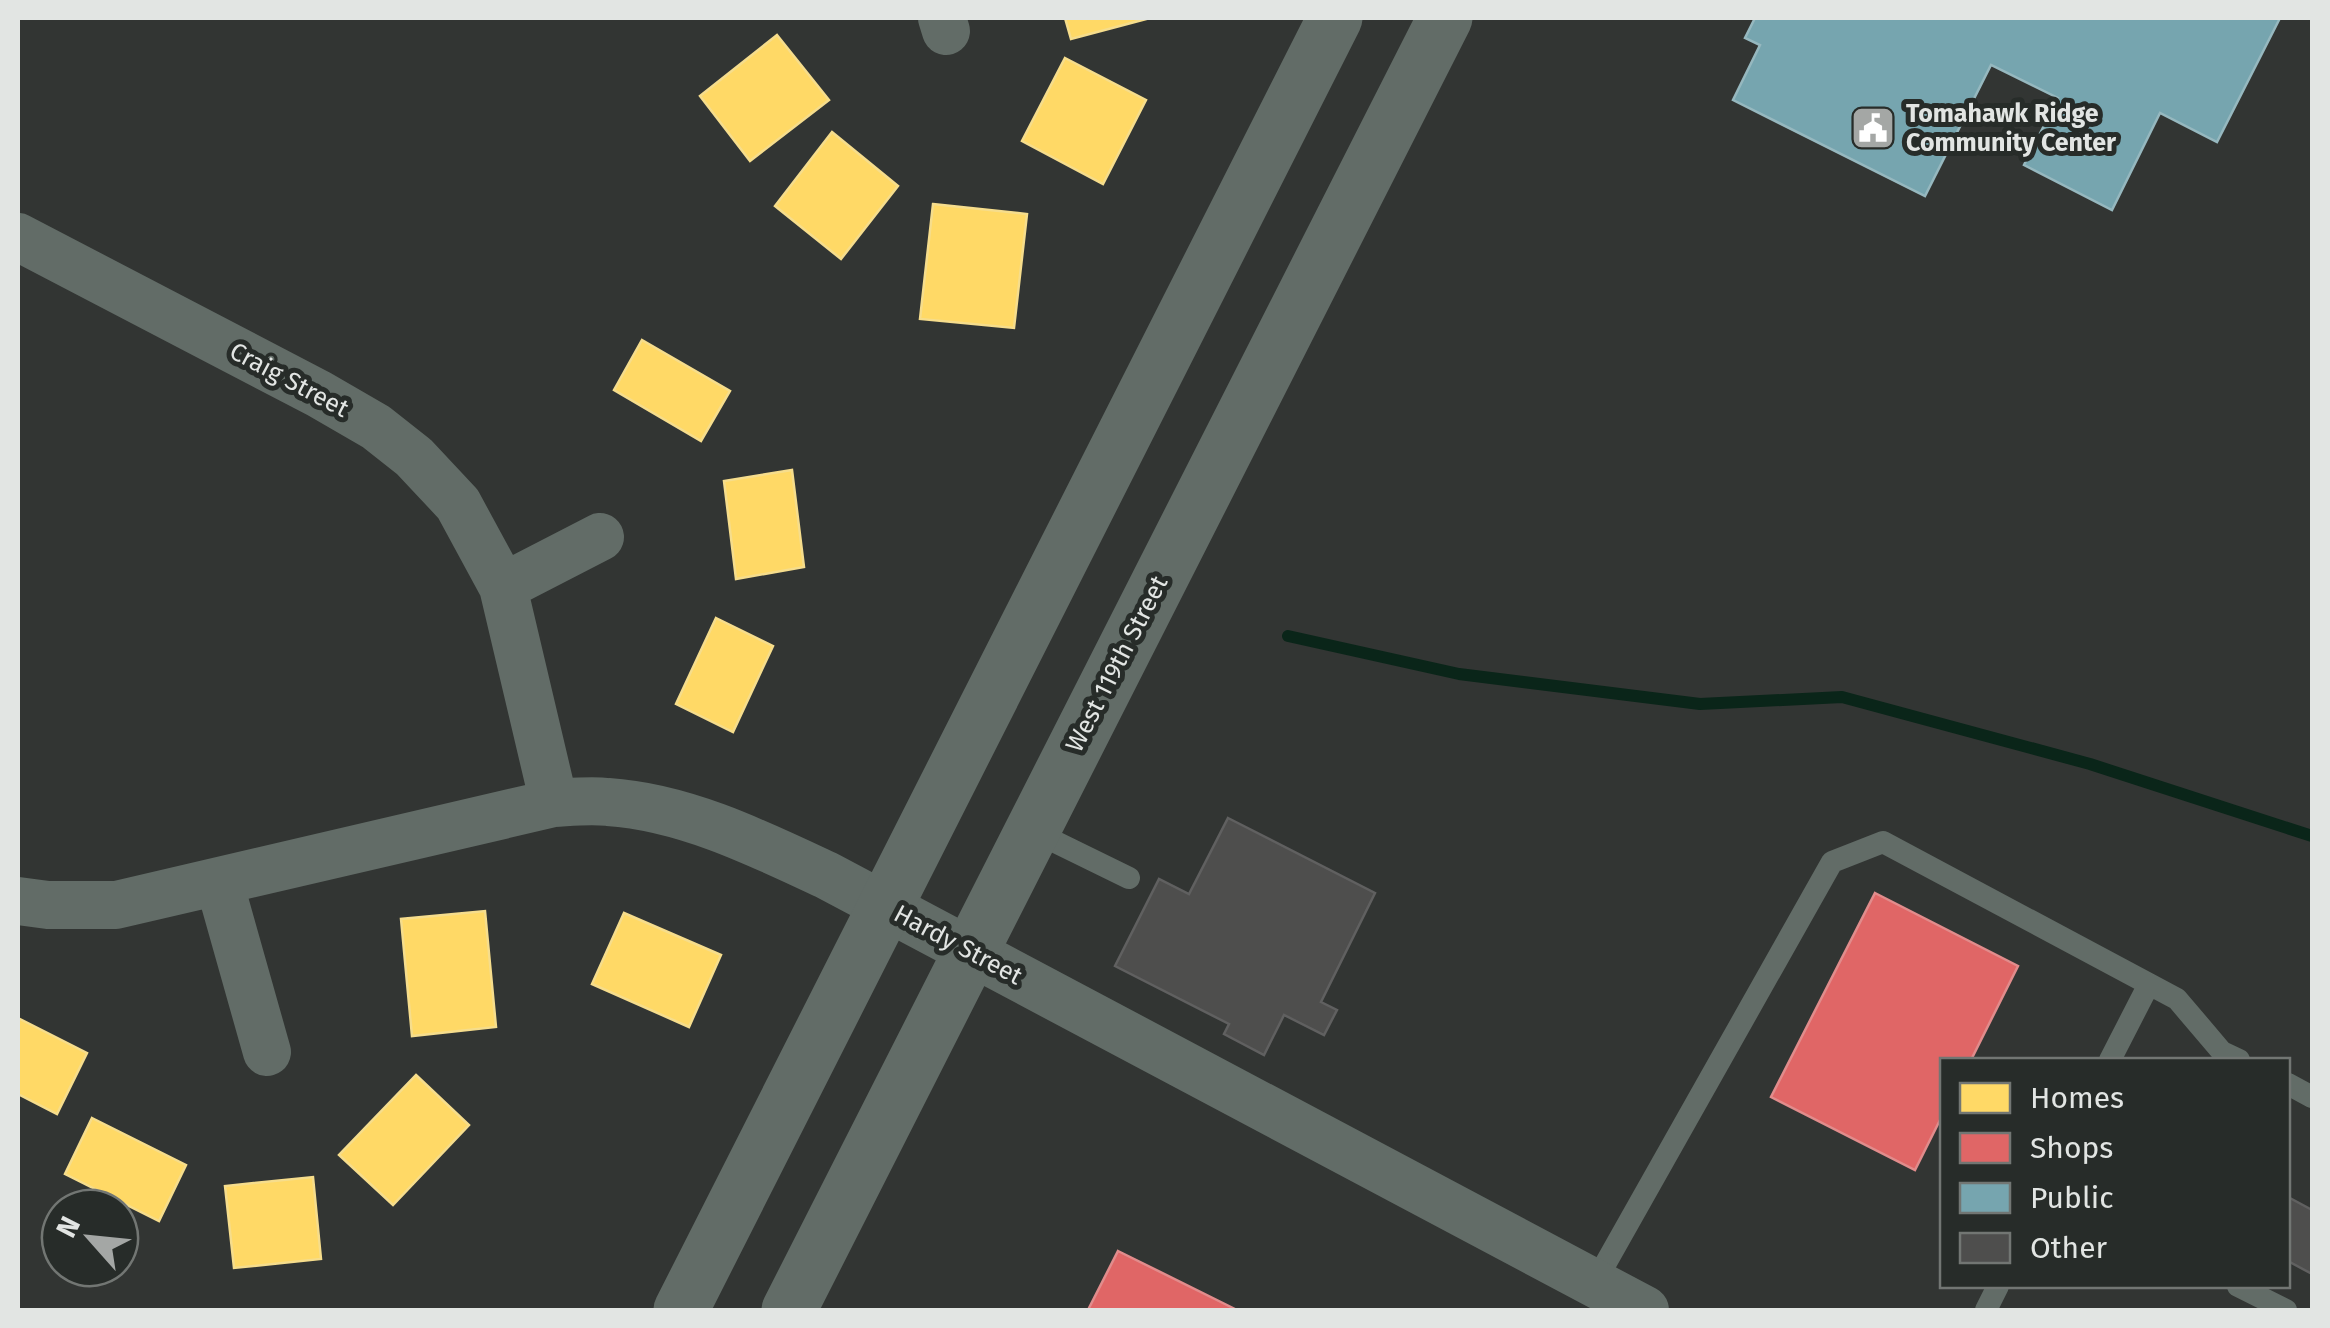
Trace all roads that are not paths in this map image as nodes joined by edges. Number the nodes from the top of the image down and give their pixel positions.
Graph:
1 (1336, 18) edge
2 (1445, 18) edge
3 (18, 237) edge
4 (600, 536) dead end
5 (503, 587) junction
6 (554, 803) junction
7 (1033, 830) junction
8 (1129, 878) dead end
9 (218, 882) junction
10 (18, 900) edge
11 (885, 906) junction
12 (971, 952) junction
13 (2148, 984) junction
14 (267, 1052) dead end
15 (2111, 1058) edge
16 (2236, 1058) edge
17 (2290, 1085) edge
18 (2312, 1097) edge
19 (1594, 1284) junction
20 (2242, 1288) edge
21 (681, 1310) edge
22 (789, 1310) edge
23 (1646, 1310) edge
24 (2286, 1310) edge

1 - 11 main road
2 - 7 main road, West 119th Street
3 - 5 street, Craig Street
4 - 5 street
5 - 6 street, Craig Street
6 - 9 street, Hardy Street
6 - 11 street, Hardy Street
7 - 8 lane
7 - 12 main road, West 119th Street
9 - 10 street, Hardy Street
9 - 14 street
11 - 12 street, Hardy Street
11 - 21 main road
12 - 19 street, Hardy Street
12 - 22 main road, West 119th Street
13 - 15 lane
13 - 16 lane
13 - 19 lane
17 - 18 lane
19 - 23 street, Hardy Street
20 - 24 lane

